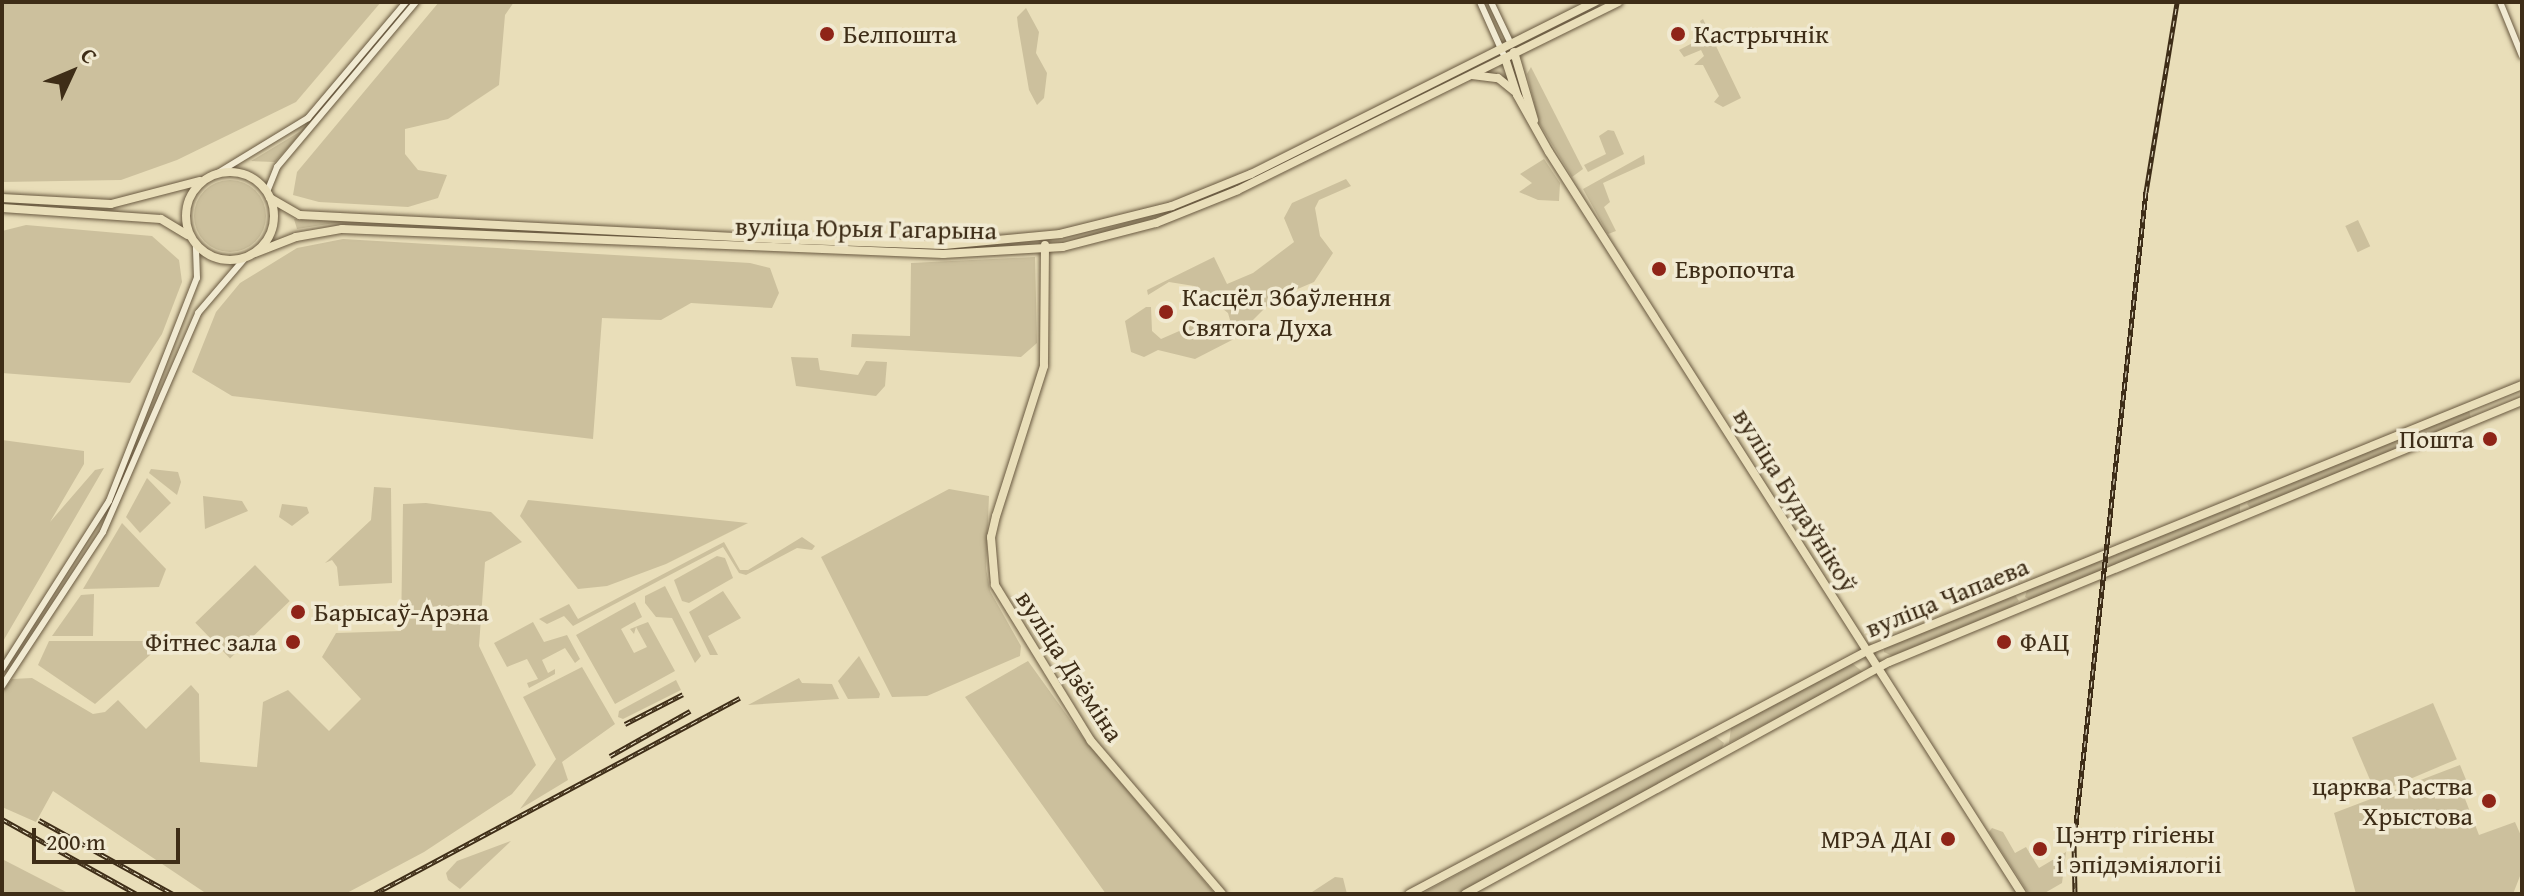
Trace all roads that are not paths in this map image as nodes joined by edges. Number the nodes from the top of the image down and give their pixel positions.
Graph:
1 (406, 2) edge
2 (416, 2) edge
3 (1480, 2) edge
4 (1491, 2) edge
5 (1595, 2) edge
6 (1618, 2) edge
7 (2500, 2) edge
8 (1506, 46) junction
9 (1515, 54) junction
10 (2522, 56) edge
11 (1505, 58) junction
12 (1471, 75) junction
13 (1517, 95) junction
14 (1536, 128) junction
15 (212, 176) junction
16 (268, 195) junction
17 (2, 198) edge
18 (2, 208) edge
19 (1044, 236) junction
20 (194, 242) junction
21 (1045, 248) junction
22 (251, 255) junction
23 (2522, 385) edge
24 (2522, 401) edge
25 (2473, 405) junction
26 (2478, 418) junction
27 (2018, 590) junction
28 (2025, 606) junction
29 (1867, 651) junction
30 (1878, 668) junction
31 (2, 669) edge
32 (2, 686) edge
33 (1222, 894) edge
34 (1409, 894) edge
35 (1465, 894) edge
36 (2022, 894) edge

1 - 15 street
2 - 16 street
3 - 8 street, вуліца Будаўнікоў
4 - 8 street, вуліца Будаўнікоў
5 - 8 main road, вуліца Юрыя Гагарына
6 - 9 main road, вуліца Юрыя Гагарына
7 - 10 street
8 - 9 main road, вуліца Будаўнікоў
8 - 11 street, вуліца Будаўнікоў
8 - 19 main road, вуліца Юрыя Гагарына
9 - 11 main road, вуліца Юрыя Гагарына
9 - 14 main road, вуліца Будаўнікоў
11 - 12 main road, вуліца Юрыя Гагарына
11 - 13 main road, вуліца Будаўнікоў
12 - 13 main road
12 - 21 main road, вуліца Юрыя Гагарына
13 - 14 main road, вуліца Будаўнікоў
14 - 29 main road, вуліца Будаўнікоў
15 - 16 main road, вуліца Юрыя Гагарына
15 - 17 main road, вуліца Юрыя Гагарына
15 - 20 main road
16 - 19 main road, вуліца Юрыя Гагарына
16 - 22 main road
18 - 20 main road, вуліца Юрыя Гагарына
19 - 21 main road, вуліца Дзёміна
20 - 22 main road, вуліца Юрыя Гагарына
20 - 31 street
21 - 22 main road, вуліца Юрыя Гагарына
21 - 33 main road, вуліца Дзёміна
22 - 32 street
23 - 25 main road, вуліца Чапаева
24 - 26 main road, вуліца Чапаева
25 - 26 main road
25 - 27 main road, вуліца Чапаева
26 - 28 main road, вуліца Чапаева
27 - 28 main road
27 - 29 main road, вуліца Чапаева
28 - 30 main road, вуліца Чапаева
29 - 30 main road, вуліца Будаўнікоў
29 - 34 main road, вуліца Чапаева
30 - 35 main road, вуліца Чапаева
30 - 36 main road, вуліца Будаўнікоў

